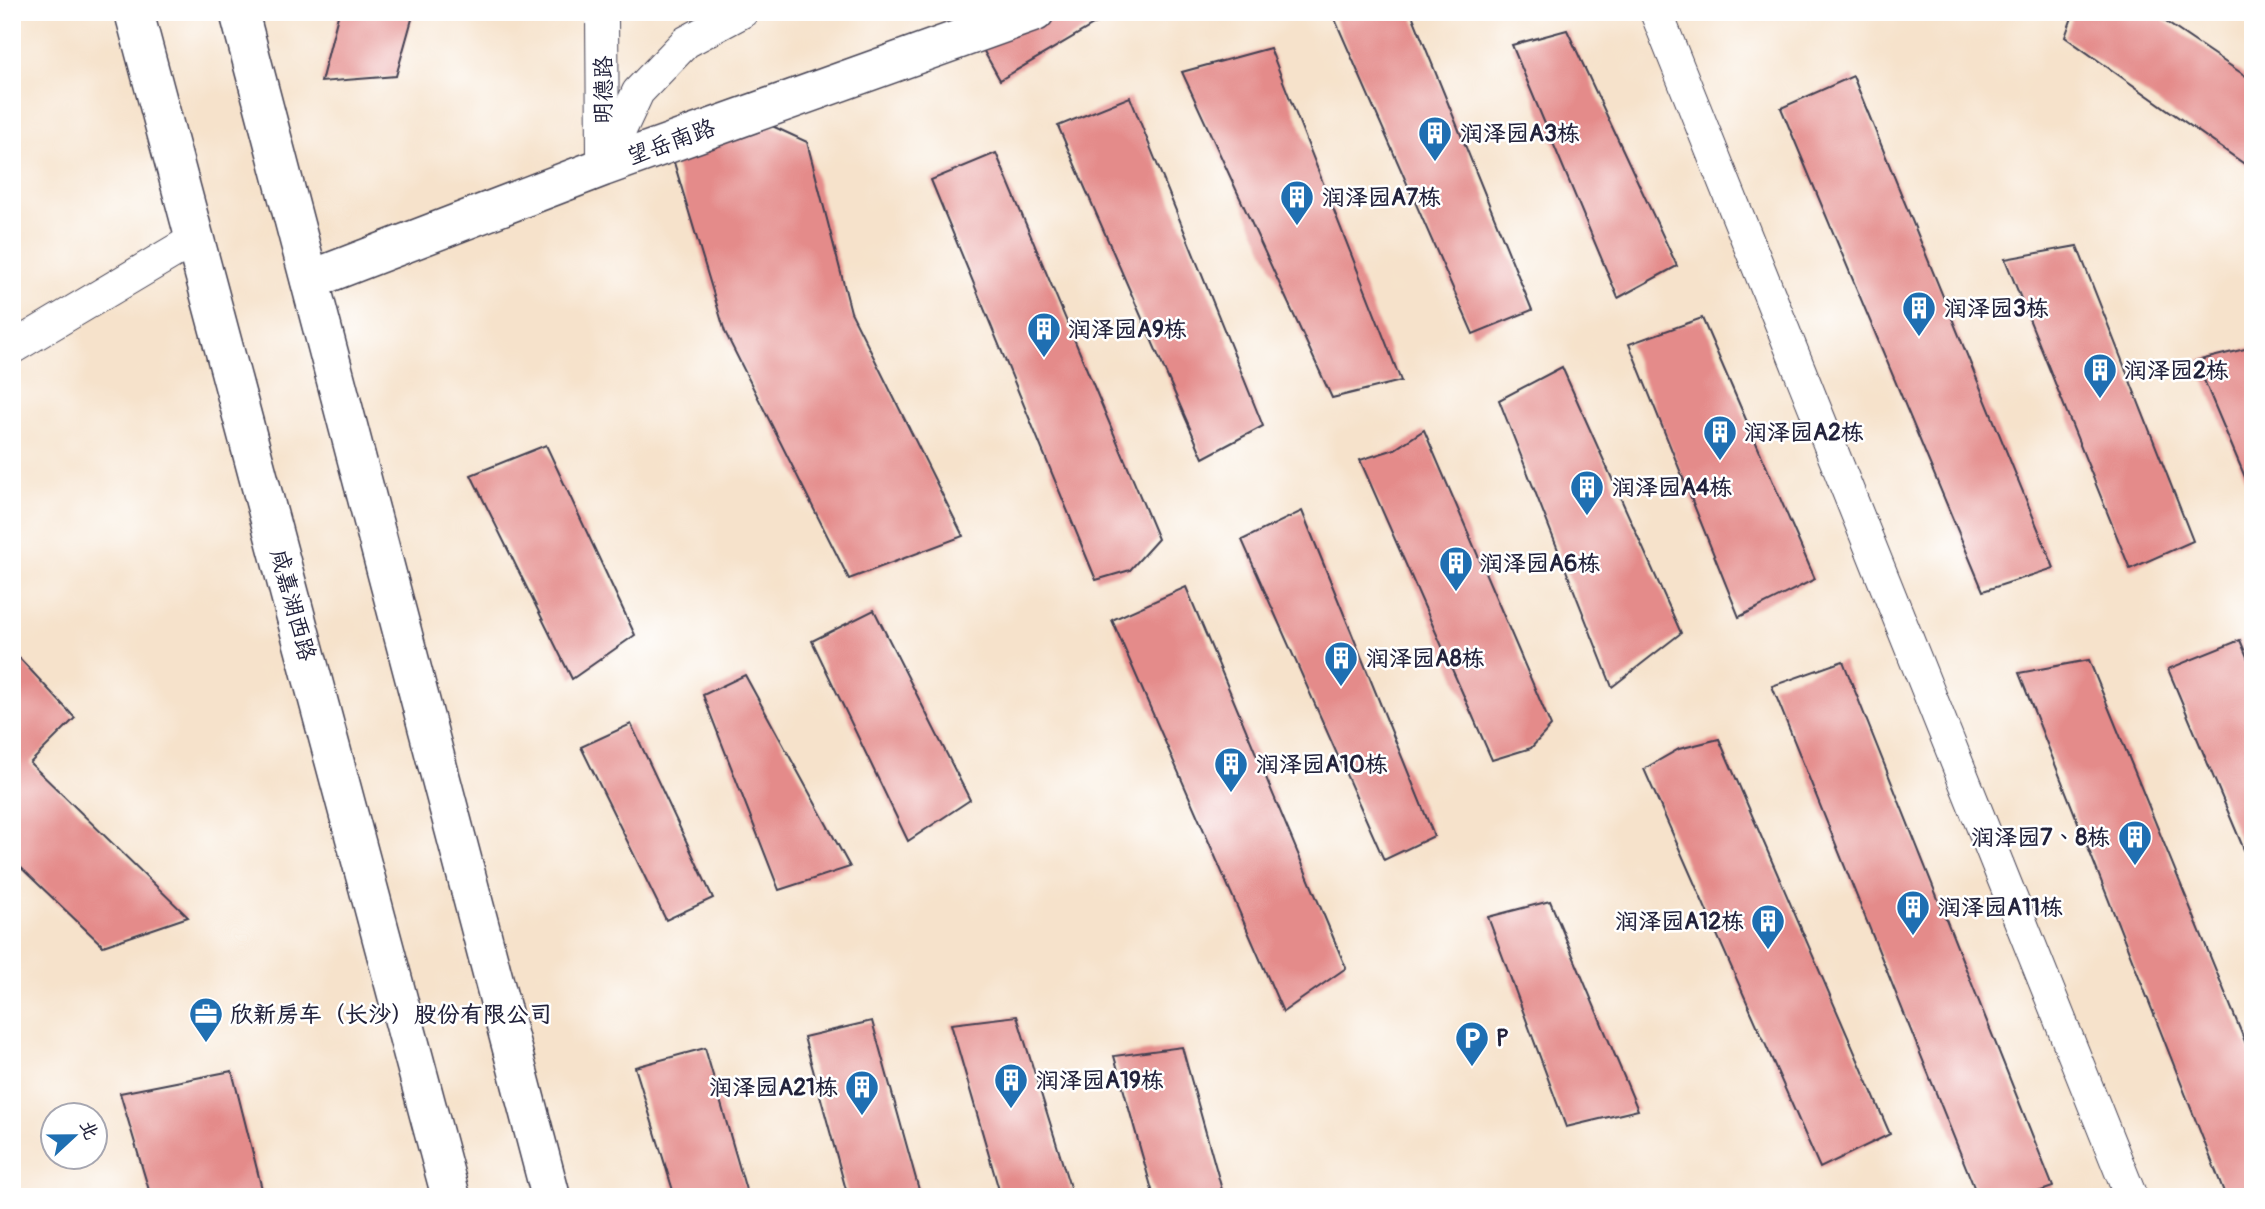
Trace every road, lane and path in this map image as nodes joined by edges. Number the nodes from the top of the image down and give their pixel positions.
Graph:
1 (134, 12) edge
2 (239, 12) edge
3 (603, 12) edge
4 (742, 12) edge
5 (1035, 12) edge
6 (1656, 12) edge
7 (603, 167) junction
8 (195, 239) junction
9 (310, 280) junction
10 (12, 348) edge
11 (451, 1197) edge
12 (551, 1197) edge
13 (2131, 1197) edge

1 - 8 main road, 咸嘉湖西路
2 - 9 main road
3 - 7 street, 明德路
4 - 7 street
5 - 7 main road, 望岳南路
6 - 13 street
7 - 9 main road, 望岳南路
8 - 10 street
8 - 11 main road, 咸嘉湖西路
9 - 12 main road

